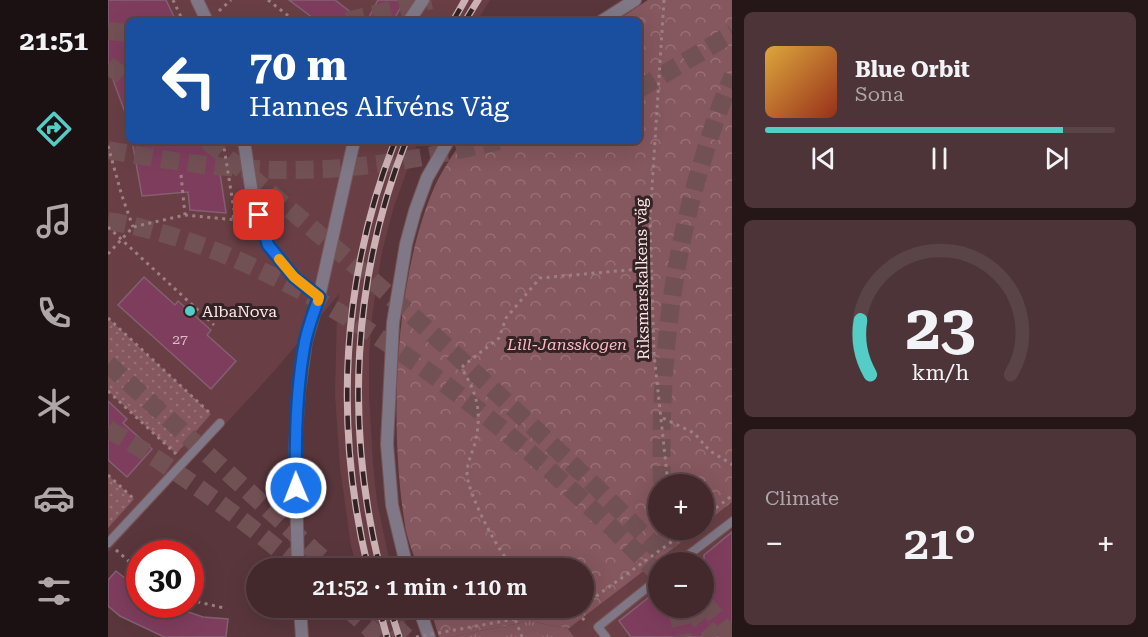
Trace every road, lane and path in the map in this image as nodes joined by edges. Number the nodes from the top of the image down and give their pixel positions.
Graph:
1 (173, 0) edge
2 (197, 0) edge
3 (268, 0) edge
4 (423, 0) edge
5 (635, 0) edge
6 (664, 0) edge
7 (182, 18) edge
8 (206, 18) edge
9 (291, 18) edge
10 (411, 18) edge
11 (607, 18) edge
12 (223, 144) edge
13 (244, 144) edge
14 (353, 144) edge
15 (445, 144) edge
16 (108, 146) edge
17 (181, 175) dead end
18 (185, 214) junction
19 (108, 227) edge
20 (133, 227) junction
21 (122, 240) junction
22 (108, 254) edge
23 (651, 268) junction
24 (319, 297) junction
25 (108, 318) edge
26 (214, 325) dead end
27 (108, 391) edge
28 (662, 418) junction
29 (220, 423) joint
30 (184, 462) junction
31 (732, 465) edge
32 (668, 474) edge
33 (108, 475) edge
34 (732, 495) edge
35 (142, 506) junction
36 (714, 508) edge
37 (732, 521) edge
38 (670, 540) edge
39 (108, 542) edge
40 (692, 552) edge
41 (126, 558) edge
42 (298, 558) edge
43 (405, 558) edge
44 (505, 558) edge
45 (648, 587) edge
46 (594, 597) edge
47 (204, 603) edge
48 (224, 608) dead end
49 (301, 618) edge
50 (422, 618) edge
51 (521, 618) edge
52 (581, 618) edge
53 (515, 619) junction
54 (598, 627) junction
55 (302, 637) edge
56 (416, 637) edge
57 (429, 637) edge
58 (522, 637) edge
59 (606, 637) edge

1 - 7 path
2 - 8 street
3 - 9 path
4 - 10 street
5 - 11 street
6 - 23 path, Riksmarskalkens väg
12 - 18 path
13 - 24 street
14 - 24 street
15 - 43 street
16 - 20 path
17 - 18 path
18 - 20 path
19 - 21 path
20 - 21 path
21 - 22 path
21 - 26 path
23 - 28 path, Riksmarskalkens väg
23 - 44 path
24 - 42 street
25 - 29 path
27 - 30 path
28 - 31 path
28 - 32 path, Riksmarskalkens väg
29 - 30 lane
30 - 35 lane
33 - 35 path
34 - 36 path
35 - 39 lane
37 - 40 lane
38 - 46 path
39 - 41 path
45 - 54 lane
47 - 48 path
49 - 55 street
50 - 57 street
51 - 53 path
52 - 54 path
53 - 56 path, bridge
53 - 58 path
54 - 59 lane

